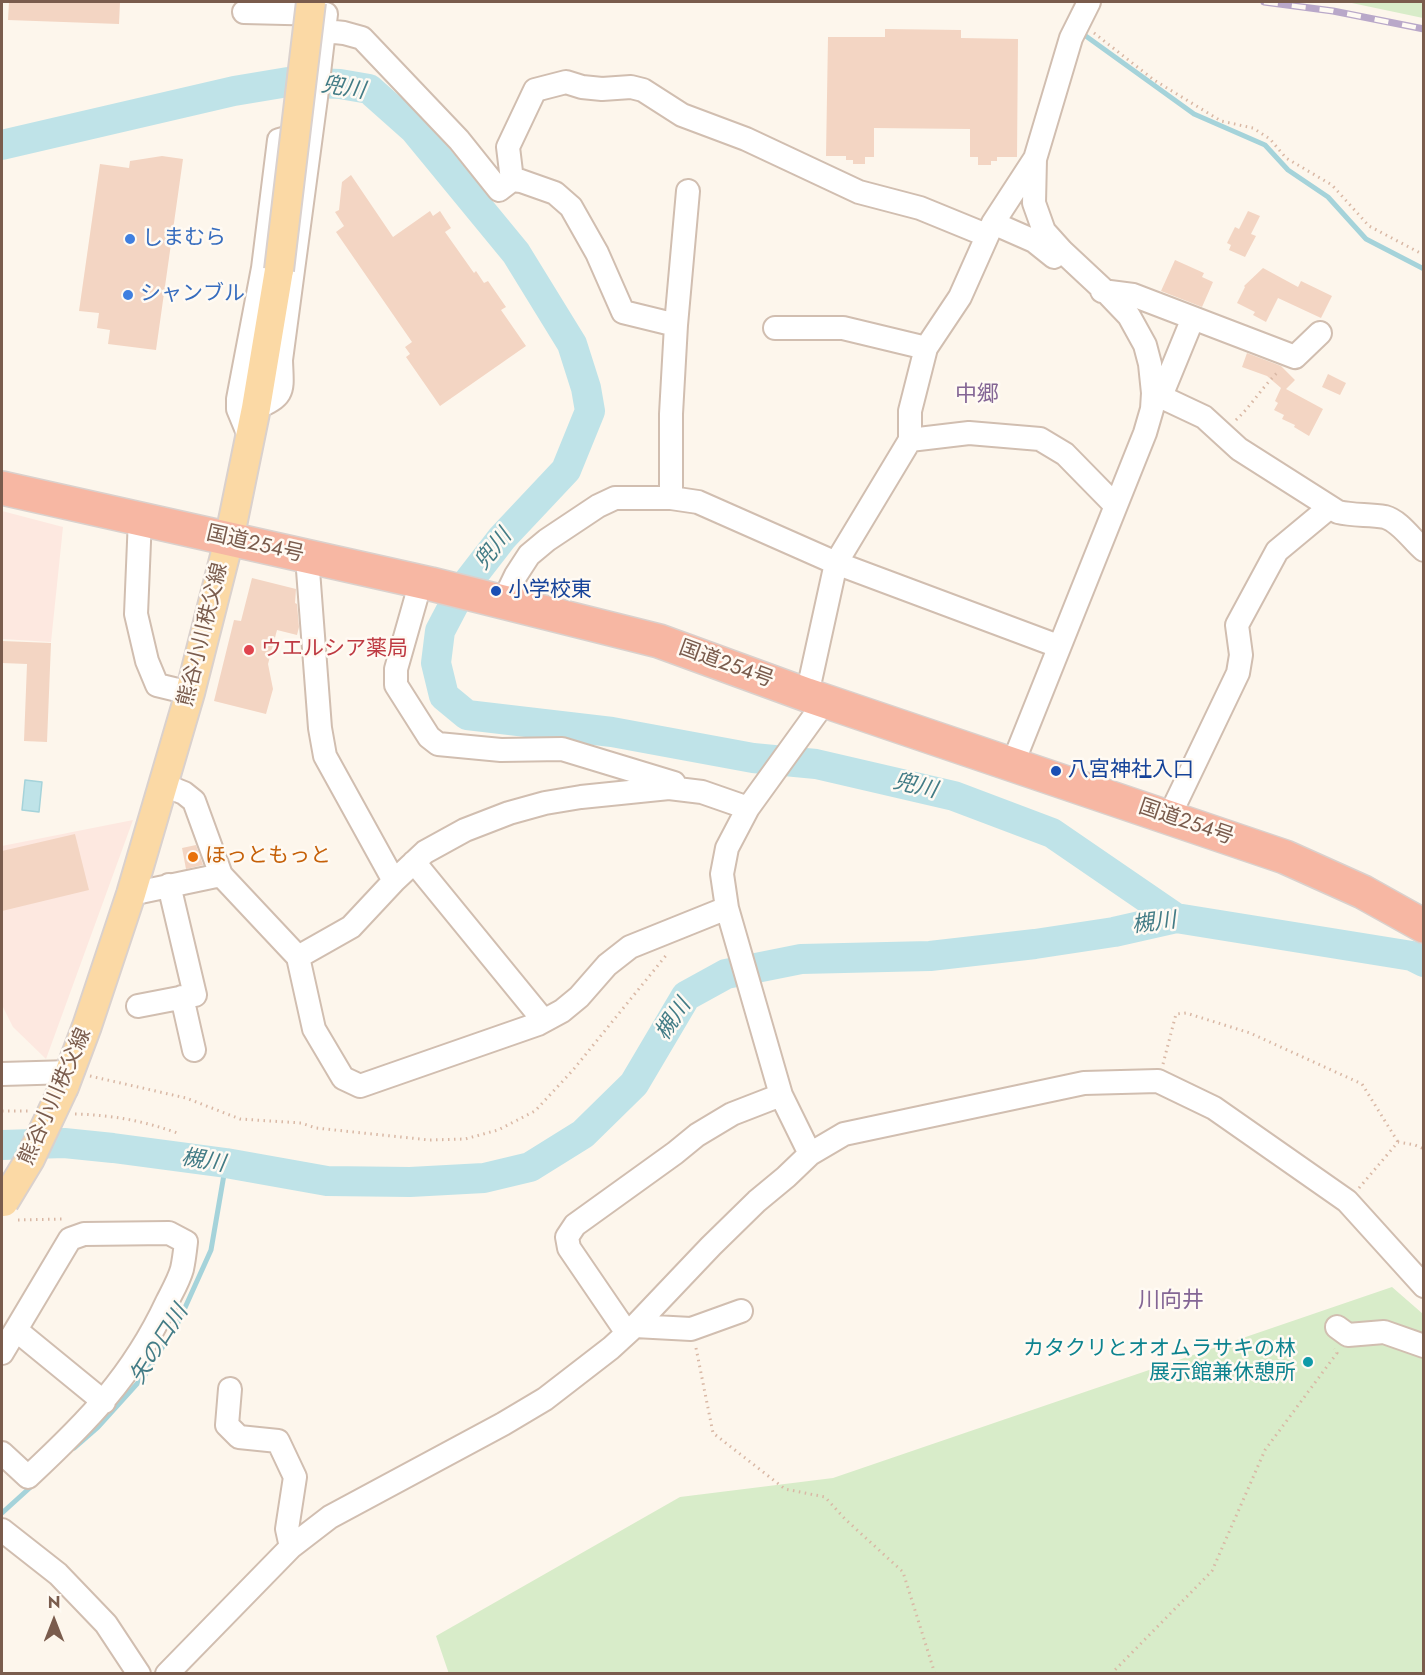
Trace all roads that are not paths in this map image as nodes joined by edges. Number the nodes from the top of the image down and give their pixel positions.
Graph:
1 (311, 2) edge
2 (1084, 11) edge
3 (244, 12) dead end
4 (324, 35) junction
5 (312, 131) junction
6 (1035, 159) junction
7 (512, 180) junction
8 (688, 191) dead end
9 (990, 229) junction
10 (1107, 293) junction
11 (1193, 318) junction
12 (676, 325) junction
13 (774, 328) dead end
14 (1320, 333) dead end
15 (926, 348) junction
16 (1157, 394) junction
17 (256, 408) junction
18 (250, 438) junction
19 (910, 440) junction
20 (2, 488) edge
21 (671, 498) junction
22 (1115, 505) junction
23 (1330, 507) junction
24 (140, 518) junction
25 (229, 540) junction
26 (1424, 550) edge
27 (307, 557) junction
28 (836, 563) junction
29 (426, 583) junction
30 (499, 601) junction
31 (1058, 646) junction
32 (190, 693) junction
33 (817, 697) junction
34 (1013, 764) junction
35 (164, 785) junction
36 (702, 792) junction
37 (752, 803) junction
38 (1168, 817) junction
39 (414, 862) junction
40 (221, 875) junction
41 (394, 881) junction
42 (169, 885) junction
43 (131, 894) junction
44 (728, 911) junction
45 (1424, 926) edge
46 (298, 957) junction
47 (182, 997) junction
48 (138, 1006) dead end
49 (544, 1021) junction
50 (194, 1050) dead end
51 (2, 1074) edge
52 (67, 1079) junction
53 (781, 1095) junction
54 (810, 1154) junction
55 (3, 1203) edge
56 (1424, 1286) edge
57 (741, 1311) dead end
58 (1338, 1327) road end
59 (15, 1330) junction
60 (631, 1330) junction
61 (1424, 1346) edge
62 (2, 1353) edge
63 (230, 1389) dead end
64 (104, 1402) junction
65 (2, 1453) edge
66 (2, 1530) edge
67 (291, 1547) junction
68 (139, 1674) edge
69 (167, 1674) edge

1 - 17 main road, 熊谷小川秩父線, bridge
2 - 6 street
3 - 4 street
4 - 5 street
4 - 7 street
5 - 17 street
5 - 18 street
6 - 9 street
6 - 10 street
7 - 9 street
7 - 12 street
8 - 12 street
9 - 10 street
9 - 15 street
10 - 11 street
10 - 16 street
11 - 14 street
11 - 16 street
12 - 21 street
13 - 15 street
15 - 19 street
16 - 22 street
16 - 23 street
17 - 18 main road, 熊谷小川秩父線
18 - 25 main road, 熊谷小川秩父線
19 - 22 street
19 - 28 street
20 - 24 highway, 国道254号
21 - 28 street
21 - 30 street
22 - 31 street
23 - 26 street
23 - 38 street
24 - 25 highway, 国道254号
24 - 32 street
25 - 27 highway, 国道254号
25 - 32 main road, 熊谷小川秩父線
27 - 29 highway, 国道254号
27 - 41 street
28 - 31 street
28 - 33 street
29 - 30 highway, 国道254号
29 - 36 street
30 - 33 highway, 国道254号
31 - 34 street
32 - 35 main road, 熊谷小川秩父線
33 - 34 highway, 国道254号
33 - 37 street
34 - 38 highway, 国道254号
35 - 40 street
35 - 43 main road, 熊谷小川秩父線
36 - 37 street
36 - 39 street
37 - 44 street
38 - 45 highway, 国道254号
39 - 41 street
39 - 49 street
40 - 42 street
40 - 46 street
41 - 46 street
42 - 43 street
42 - 47 street
43 - 52 main road, 熊谷小川秩父線
44 - 49 street
44 - 53 street
46 - 49 street
47 - 48 street
47 - 50 street
51 - 52 street
52 - 55 main road, 熊谷小川秩父線, bridge
53 - 54 street
53 - 60 street
54 - 56 street
54 - 60 street
57 - 60 street
58 - 61 street
59 - 62 street
59 - 64 street
59 - 64 street
60 - 67 street
63 - 67 street
64 - 65 street
66 - 68 street
67 - 69 street

